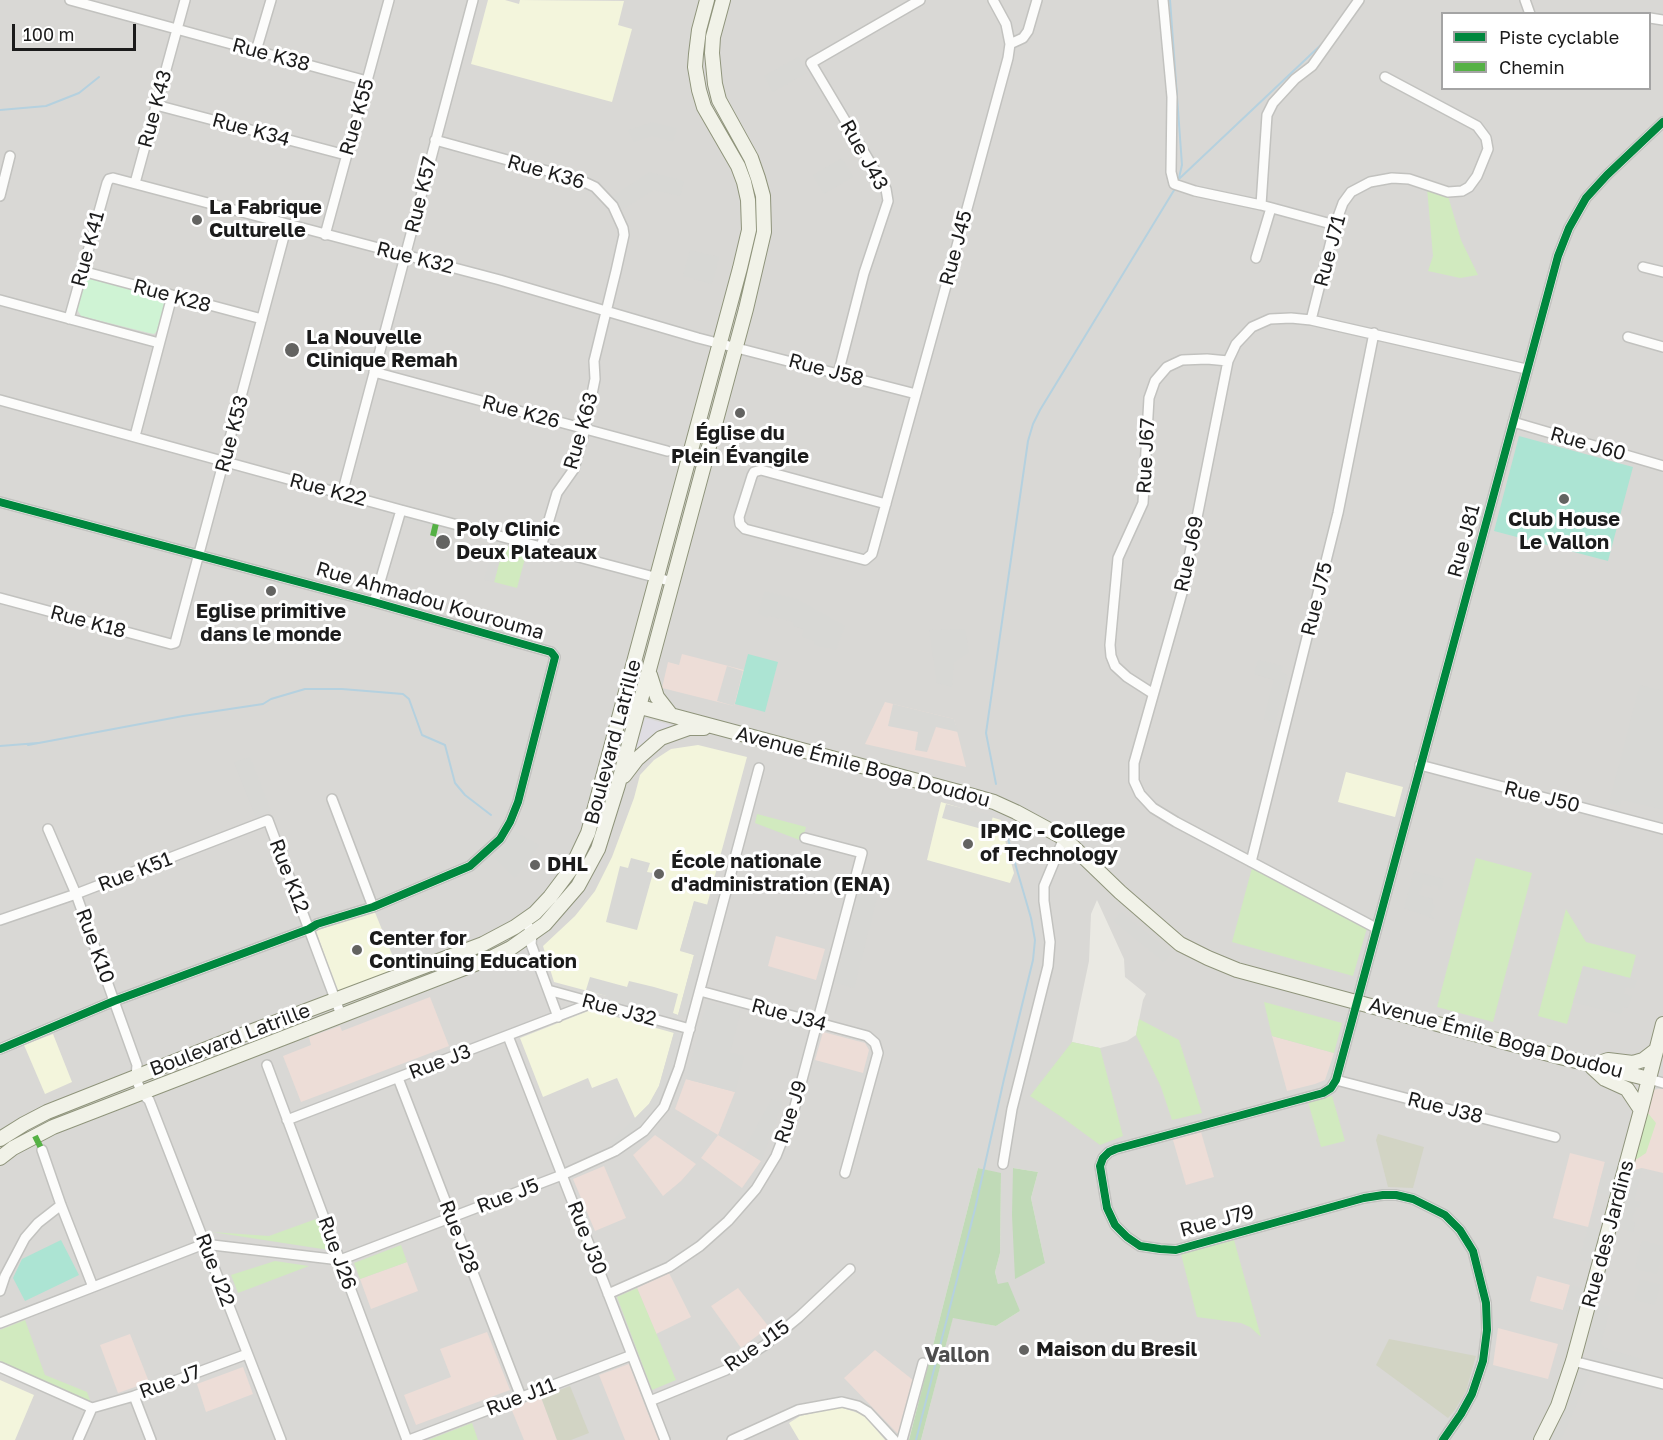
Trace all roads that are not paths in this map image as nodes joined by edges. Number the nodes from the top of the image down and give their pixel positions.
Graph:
1 (70, 0) edge
2 (185, 0) edge
3 (270, 0) edge
4 (389, 0) edge
5 (473, 0) edge
6 (707, 0) edge
7 (723, 0) edge
8 (920, 0) edge
9 (993, 0) edge
10 (1037, 0) edge
11 (1163, 0) edge
12 (1359, 0) edge
13 (177, 29) junction
14 (1010, 44) junction
15 (256, 51) junction
16 (1385, 77) dead end
17 (367, 81) junction
18 (156, 105) junction
19 (1663, 122) edge
20 (435, 140) junction
21 (346, 155) junction
22 (10, 156) dead end
23 (109, 179) joint
24 (135, 183) junction
25 (0, 196) edge
26 (1266, 207) junction
27 (287, 225) junction
28 (1335, 225) junction
29 (325, 235) junction
30 (405, 256) junction
31 (1256, 258) dead end
32 (1643, 267) dead end
33 (82, 271) junction
34 (1663, 272) edge
35 (172, 296) junction
36 (0, 300) edge
37 (606, 311) junction
38 (69, 319) junction
39 (262, 319) junction
40 (1311, 320) junction
41 (1374, 333) junction
42 (1628, 337) dead end
43 (159, 343) junction
44 (719, 344) junction
45 (736, 347) junction
46 (1663, 347) edge
47 (1228, 361) junction
48 (1526, 369) junction
49 (375, 372) junction
50 (838, 374) junction
51 (916, 394) junction
52 (0, 400) edge
53 (1513, 423) junction
54 (585, 429) junction
55 (135, 436) junction
56 (667, 451) dead end
57 (225, 461) junction
58 (1663, 466) edge
59 (342, 494) junction
60 (0, 502) edge
61 (886, 504) junction
62 (400, 510) junction
63 (541, 547) junction
64 (199, 555) junction
65 (656, 578) junction
66 (673, 582) junction
67 (0, 598) edge
68 (374, 602) junction
69 (175, 643) joint
70 (650, 669) junction
71 (1152, 693) junction
72 (623, 702) junction
73 (639, 706) junction
74 (671, 715) junction
75 (722, 728) junction
76 (1420, 765) junction
77 (759, 768) dead end
78 (618, 785) junction
79 (332, 799) dead end
80 (268, 820) joint
81 (48, 829) dead end
82 (1663, 829) edge
83 (805, 838) dead end
84 (1064, 838) junction
85 (1251, 862) junction
86 (76, 894) junction
87 (373, 907) junction
88 (0, 920) edge
89 (520, 923) junction
90 (1376, 928) junction
91 (309, 929) junction
92 (529, 939) junction
93 (548, 990) junction
94 (700, 991) junction
95 (335, 999) junction
96 (114, 1001) junction
97 (1358, 1001) junction
98 (592, 1003) junction
99 (341, 1016) junction
100 (558, 1017) junction
101 (817, 1023) junction
102 (1663, 1024) edge
103 (690, 1029) junction
104 (508, 1035) junction
105 (0, 1049) edge
106 (1656, 1050) junction
107 (267, 1065) dead end
108 (1591, 1065) junction
109 (139, 1072) junction
110 (398, 1078) junction
111 (1649, 1079) junction
112 (1336, 1080) junction
113 (1663, 1083) edge
114 (146, 1094) junction
115 (1641, 1110) junction
116 (287, 1120) junction
117 (1555, 1137) dead end
118 (0, 1139) edge
119 (42, 1150) dead end
120 (0, 1158) edge
121 (1003, 1164) dead end
122 (845, 1173) dead end
123 (562, 1175) junction
124 (61, 1205) junction
125 (452, 1217) junction
126 (204, 1244) junction
127 (340, 1260) junction
128 (850, 1269) dead end
129 (93, 1287) junction
130 (0, 1290) edge
131 (608, 1294) junction
132 (0, 1323) edge
133 (247, 1353) junction
134 (632, 1355) junction
135 (1573, 1361) junction
136 (923, 1363) dead end
137 (0, 1367) edge
138 (1663, 1384) edge
139 (134, 1396) junction
140 (521, 1397) junction
141 (650, 1401) junction
142 (92, 1408) junction
143 (78, 1440) edge
144 (151, 1440) edge
145 (281, 1440) edge
146 (408, 1440) edge
147 (665, 1440) edge
148 (732, 1440) edge
149 (894, 1440) edge
150 (902, 1440) edge
151 (1443, 1440) edge
152 (1540, 1440) edge

1 - 13 street, Rue K38
2 - 13 street, Rue K43
3 - 15 street
4 - 17 street, Rue K55
5 - 20 street, Rue K57
6 - 44 main road, Boulevard Latrille
7 - 45 main road, Boulevard Latrille
8 - 50 street, Rue J43
9 - 14 street
10 - 14 street
11 - 26 street
12 - 26 street
13 - 15 street, Rue K38
13 - 18 street, Rue K43
14 - 51 street, Rue J45
15 - 17 street, Rue K38
16 - 28 street, Rue J71
17 - 21 street, Rue K55
18 - 21 street, Rue K34
18 - 24 street, Rue K43
19 - 48 street, Rue J81
20 - 30 street, Rue K57
20 - 37 street, Rue K36
21 - 29 street, Rue K55
22 - 25 street
23 - 24 street, Rue K32
23 - 33 street, Rue K41
24 - 27 street, Rue K32
26 - 28 street
26 - 31 street
27 - 29 street, Rue K32
27 - 39 street, Rue K53
28 - 40 street, Rue J71
29 - 30 street, Rue K32
30 - 37 street, Rue K32
30 - 49 street, Rue K57
32 - 34 street
33 - 35 street, Rue K28
33 - 38 street, Rue K41
35 - 39 street, Rue K28
35 - 43 street
36 - 38 street
37 - 44 street, Rue K32
37 - 54 street, Rue K63
38 - 43 street
39 - 57 street, Rue K53
40 - 41 street, Rue J69
40 - 47 street, Rue J69
41 - 48 street, Rue J69
41 - 85 street, Rue J75
42 - 46 street
43 - 55 street
44 - 45 street, Rue J58
44 - 65 main road, Boulevard Latrille
45 - 50 street, Rue J58
45 - 66 main road, Boulevard Latrille
47 - 71 street, Rue J69
47 - 71 street, Rue J67
48 - 53 street, Rue J81
49 - 54 street, Rue K26
49 - 59 street, Rue K57
50 - 51 street, Rue J58
51 - 61 street, Rue J45
52 - 55 street, Rue K22
53 - 58 street, Rue J60
53 - 76 street, Rue J81
54 - 56 street, Rue K26
54 - 63 street, Rue K63
55 - 57 street, Rue K22
57 - 59 street, Rue K22
57 - 64 street, Rue K53
59 - 62 street, Rue K22
60 - 64 street, Rue Ahmadou Kourouma
61 - 61 street, Rue J45
62 - 63 street, Rue K22
62 - 68 street
63 - 65 street, Rue K22
64 - 68 street, Rue Ahmadou Kourouma
64 - 69 street, Rue K53
65 - 66 street, Rue K22
65 - 72 main road, Boulevard Latrille
66 - 70 main road, Boulevard Latrille
67 - 69 street, Rue K18
68 - 87 street, Rue Ahmadou Kourouma
70 - 73 main road, Boulevard Latrille
70 - 74 main road
71 - 85 street, Rue J69
72 - 73 main road, Avenue Émile Boga Doudou
72 - 89 main road, Boulevard Latrille
73 - 74 main road, Avenue Émile Boga Doudou
73 - 78 main road, Boulevard Latrille
74 - 75 main road, Avenue Émile Boga Doudou
75 - 78 main road
75 - 84 main road, Avenue Émile Boga Doudou
76 - 82 street, Rue J50
76 - 90 street, Rue J81
77 - 94 street, Rue J5
78 - 92 main road, Boulevard Latrille
79 - 87 street
80 - 86 street, Rue K51
80 - 91 street, Rue K12
81 - 86 street, Rue K10
83 - 101 street, Rue J9
84 - 97 main road, Avenue Émile Boga Doudou
84 - 121 street
85 - 90 street, Rue J69
86 - 88 street, Rue K51
86 - 96 street, Rue K10
87 - 91 street, Rue Ahmadou Kourouma
89 - 92 street, Rue J32
89 - 95 main road, Boulevard Latrille
90 - 97 street, Rue J81
91 - 95 street, Rue K12
91 - 96 street, Rue Ahmadou Kourouma
92 - 93 street, Rue J32
92 - 99 main road, Boulevard Latrille
93 - 98 street, Rue J32
93 - 100 street, Rue J32
94 - 101 street, Rue J34
94 - 103 street, Rue J5
95 - 99 street, Rue K12
95 - 109 main road, Boulevard Latrille
96 - 105 street, Rue Ahmadou Kourouma
96 - 109 street, Rue K10
97 - 108 main road, Avenue Émile Boga Doudou
97 - 112 street
98 - 100 street, Rue J3
98 - 103 street, Rue J32
99 - 114 main road, Boulevard Latrille
100 - 104 street, Rue J3
101 - 122 street, Rue J34
101 - 131 street, Rue J9
102 - 106 main road, Rue des Jardins
103 - 123 street, Rue J5
104 - 110 street, Rue J3
104 - 123 street, Rue J30
106 - 108 main road
106 - 111 main road, Rue des Jardins
107 - 116 street, Rue J26
108 - 111 main road, Avenue Émile Boga Doudou
108 - 115 main road
109 - 114 street, Rue J22
109 - 118 main road, Boulevard Latrille
110 - 116 street, Rue J3
110 - 125 street, Rue J28
111 - 113 street
111 - 115 main road, Rue des Jardins
112 - 117 street, Rue J38
112 - 151 street, Rue J79
114 - 120 main road, Boulevard Latrille
114 - 126 street, Rue J22
115 - 135 main road, Rue des Jardins
116 - 127 street, Rue J26
119 - 124 street
123 - 125 street, Rue J5
123 - 131 street, Rue J30
124 - 129 street
124 - 130 street
125 - 127 street, Rue J5
125 - 140 street, Rue J28
126 - 127 street, Rue J5
126 - 129 street, Rue J5
126 - 133 street, Rue J22
127 - 146 street, Rue J26
128 - 141 street, Rue J15
129 - 132 street, Rue J5
131 - 134 street, Rue J30
133 - 139 street, Rue J7
133 - 145 street, Rue J22
134 - 140 street, Rue J11
134 - 141 street, Rue J30
135 - 138 street
135 - 152 main road, Rue des Jardins
136 - 150 street
137 - 142 street
139 - 142 street, Rue J7
139 - 144 street
140 - 146 street, Rue J11
141 - 147 street, Rue J30
142 - 143 street
148 - 149 street

